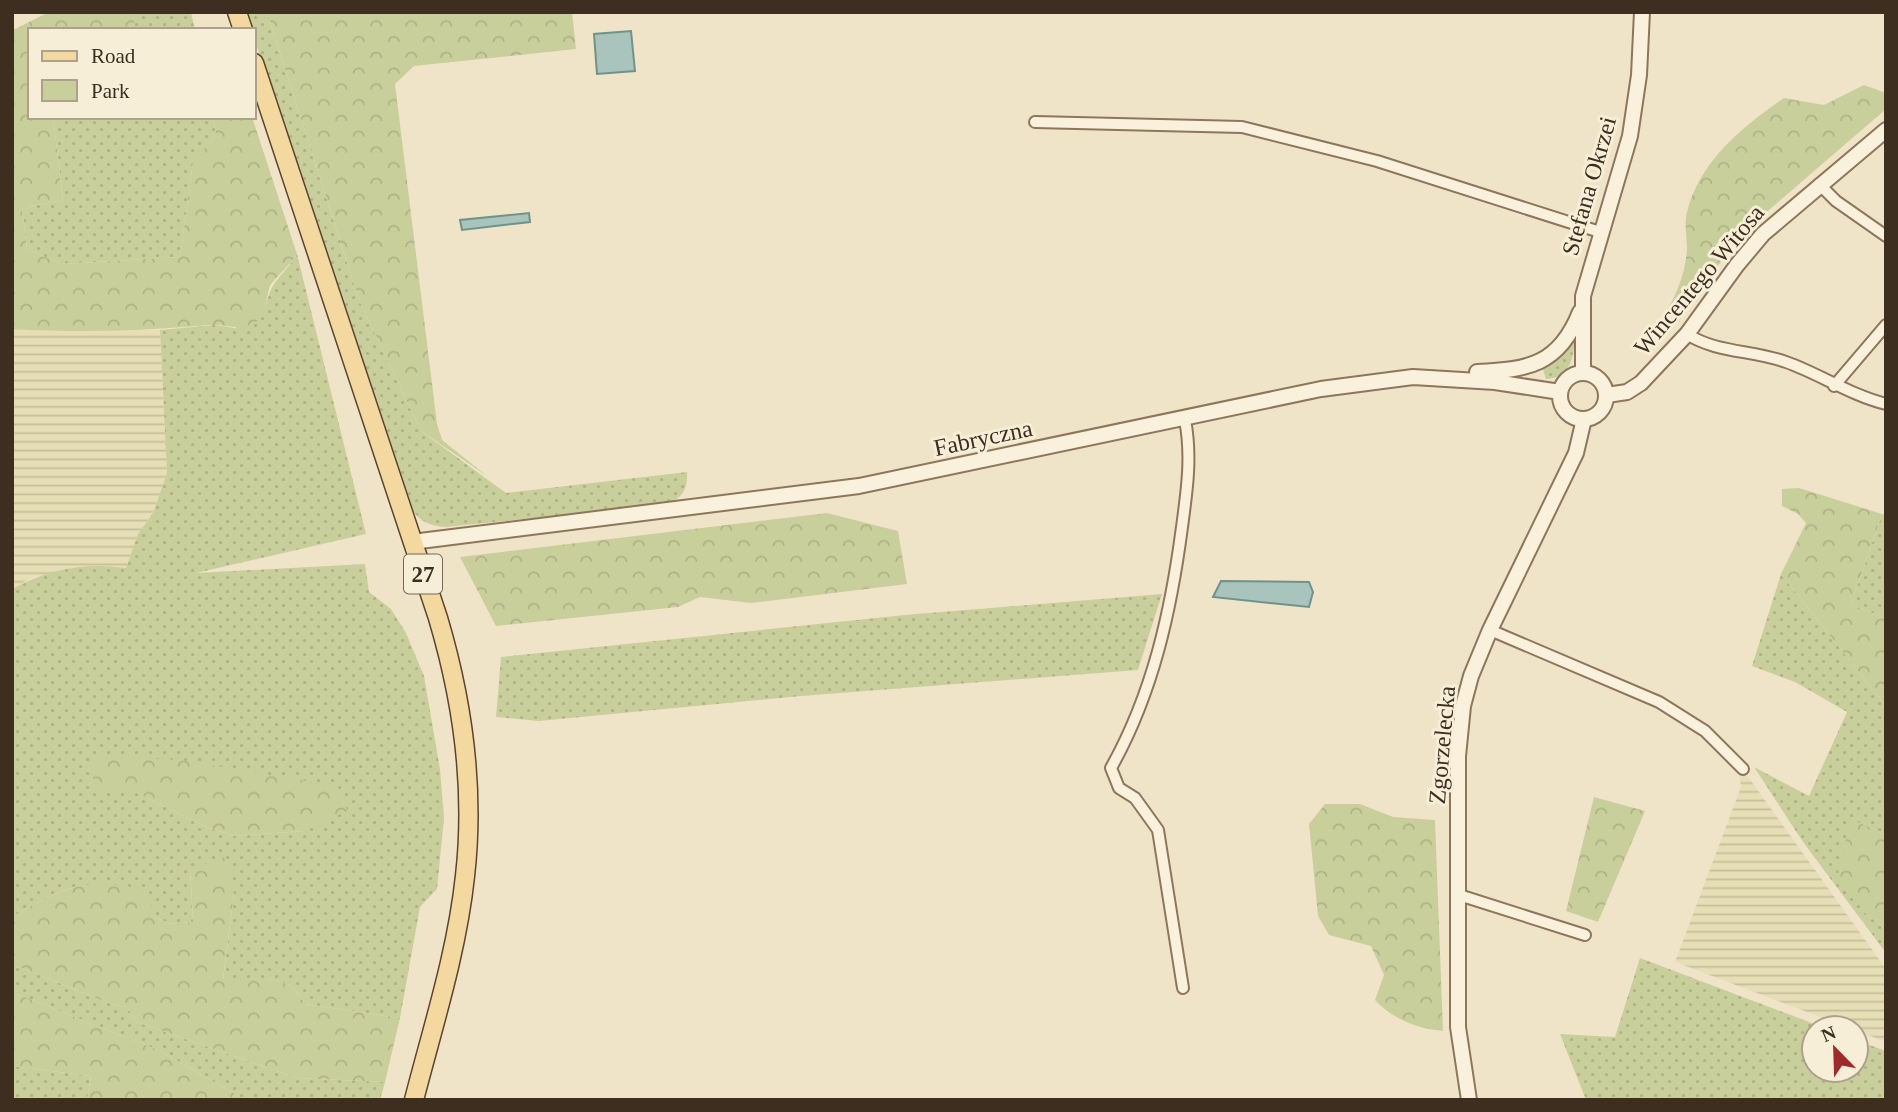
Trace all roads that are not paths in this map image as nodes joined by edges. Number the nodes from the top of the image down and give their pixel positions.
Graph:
1 (1642, 12) edge
2 (256, 70) edge
3 (1035, 122) dead end
4 (1886, 130) edge
5 (1819, 184) junction
6 (1600, 232) junction
7 (1886, 236) edge
8 (1582, 308) junction
9 (1886, 325) edge
10 (1687, 334) junction
11 (1583, 373) junction
12 (1447, 378) junction
13 (1834, 386) junction
14 (1560, 392) junction
15 (1607, 395) junction
16 (1886, 404) edge
17 (1584, 419) junction
18 (1185, 420) junction
19 (412, 542) junction
20 (1490, 630) junction
21 (1743, 769) dead end
22 (1459, 895) junction
23 (1586, 935) dead end
24 (1183, 988) dead end
25 (414, 1100) edge
26 (1469, 1100) edge

1 - 6 street, Stefana Okrzei
2 - 19 main road, 27
3 - 6 street
4 - 5 street, Wincentego Witosa
5 - 7 street
5 - 10 street, Wincentego Witosa
6 - 8 street, Stefana Okrzei
8 - 11 street, Stefana Okrzei
8 - 12 street
9 - 13 street
10 - 13 street
10 - 15 street, Wincentego Witosa
11 - 14 street
11 - 15 street
12 - 14 street, Fabryczna
12 - 18 street, Fabryczna
13 - 16 street
14 - 17 street
15 - 17 street
17 - 20 street, Zgorzelecka
18 - 19 street, Fabryczna
18 - 24 street
19 - 25 main road, 27
20 - 21 street
20 - 22 street, Zgorzelecka
22 - 23 street
22 - 26 street, Zgorzelecka

